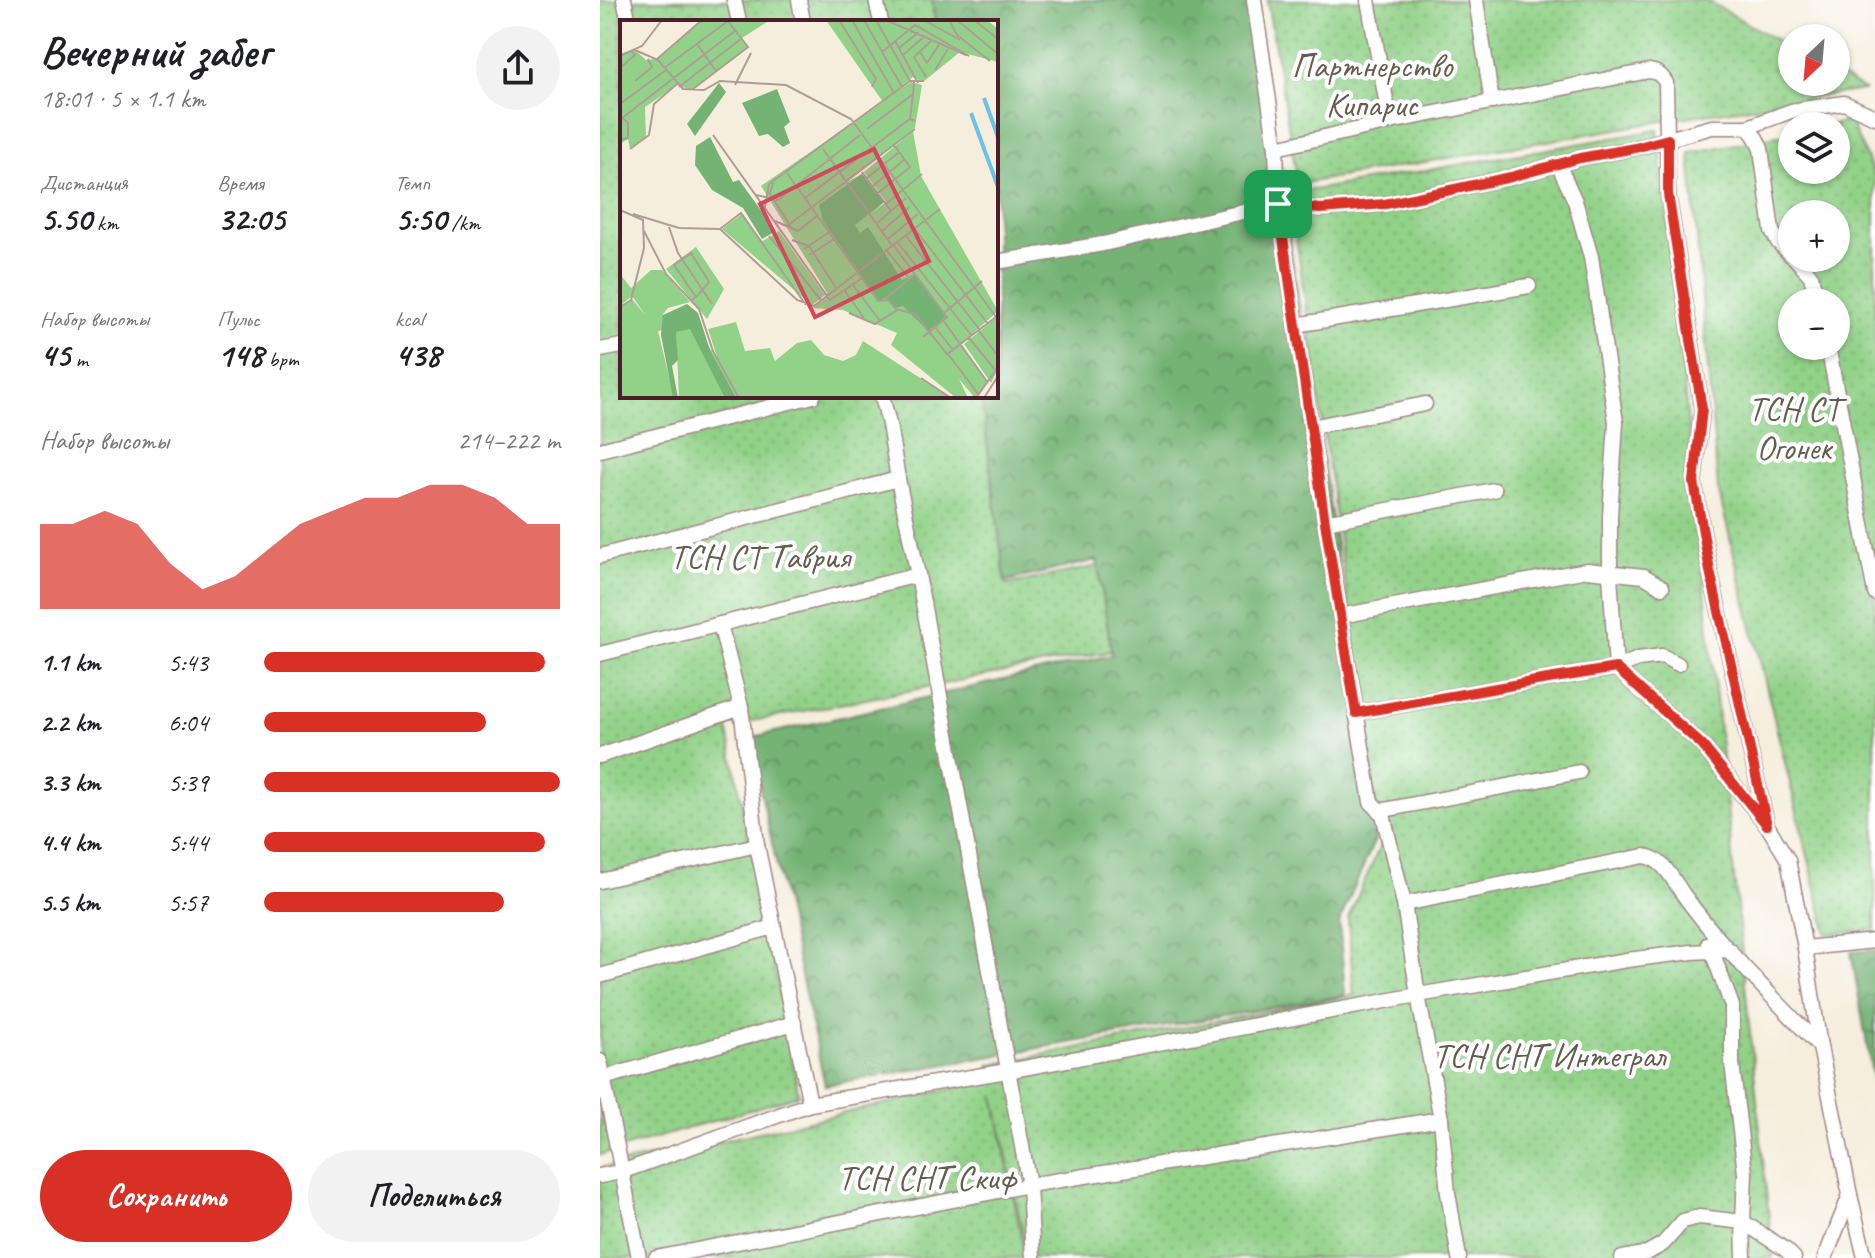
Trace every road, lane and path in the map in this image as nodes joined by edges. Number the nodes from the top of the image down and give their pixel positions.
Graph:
1 (624, 0) edge
2 (734, 0) edge
3 (799, 0) edge
4 (876, 0) edge
5 (1254, 0) edge
6 (1368, 0) edge
7 (1476, 0) edge
8 (629, 20) edge
9 (739, 20) edge
10 (803, 20) edge
11 (881, 20) edge
12 (1492, 102) junction
13 (1875, 117) edge
14 (1390, 122) junction
15 (1748, 127) junction
16 (1668, 139) junction
17 (1276, 148) junction
18 (1558, 164) junction
19 (1278, 204) junction
20 (1778, 242) edge
21 (998, 262) edge
22 (1529, 286) dead end
23 (1296, 325) junction
24 (620, 346) edge
25 (600, 350) edge
26 (1831, 360) edge
27 (805, 398) edge
28 (882, 398) edge
29 (1425, 404) dead end
30 (1311, 427) junction
31 (600, 450) edge
32 (898, 479) junction
33 (1494, 490) dead end
34 (1325, 522) junction
35 (600, 556) edge
36 (1610, 574) junction
37 (918, 575) junction
38 (1662, 587) dead end
39 (1875, 593) edge
40 (1340, 616) junction
41 (720, 624) junction
42 (600, 654) edge
43 (1678, 664) dead end
44 (1616, 668) junction
45 (741, 707) junction
46 (1356, 713) junction
47 (600, 756) edge
48 (1579, 772) dead end
49 (1379, 811) junction
50 (1767, 825) junction
51 (757, 845) junction
52 (600, 881) edge
53 (1404, 904) junction
54 (1700, 919) junction
55 (774, 927) junction
56 (1875, 941) edge
57 (1805, 948) junction
58 (1730, 950) junction
59 (1712, 951) junction
60 (600, 976) edge
61 (1418, 995) junction
62 (794, 1023) junction
63 (1820, 1047) junction
64 (600, 1061) edge
65 (1007, 1071) junction
66 (602, 1078) edge
67 (810, 1104) junction
68 (1441, 1119) junction
69 (621, 1172) junction
70 (600, 1176) edge
71 (1029, 1185) junction
72 (1850, 1195) junction
73 (1743, 1222) junction
74 (639, 1258) edge
75 (656, 1258) edge
76 (1033, 1258) edge
77 (1459, 1258) edge
78 (1622, 1258) edge
79 (1744, 1258) edge
80 (1794, 1258) edge
81 (1825, 1258) edge
82 (1865, 1258) edge

1 - 8 street
2 - 9 street
3 - 10 street
4 - 11 street
5 - 17 street
6 - 14 street
7 - 12 street
12 - 14 street
12 - 16 street
13 - 15 street
14 - 17 street
15 - 16 street
15 - 20 street
16 - 18 street
16 - 50 street
17 - 19 street
18 - 19 street
18 - 36 street
19 - 21 street
19 - 23 street
22 - 23 street
23 - 30 street
24 - 25 street
26 - 39 street
27 - 31 street
28 - 32 street
29 - 30 street
30 - 34 street
32 - 35 street
32 - 37 street
33 - 34 street
34 - 40 street
36 - 38 street
36 - 40 street
36 - 44 street
37 - 41 street
37 - 65 street
40 - 46 street
41 - 42 street
41 - 45 street
43 - 44 street
44 - 46 street
44 - 50 street
45 - 47 street
45 - 51 street
46 - 49 street
48 - 49 street
49 - 53 street
50 - 57 street
51 - 52 street
51 - 55 street
53 - 54 street
53 - 61 street
54 - 58 street
54 - 59 street
55 - 60 street
55 - 62 street
56 - 57 street
57 - 63 street
58 - 59 street
58 - 63 street
59 - 61 street
59 - 73 street
61 - 65 street
61 - 68 street
62 - 66 street
62 - 67 street
63 - 72 street
64 - 66 street
65 - 67 street
65 - 71 street
66 - 69 street
67 - 69 street
68 - 71 street
68 - 77 street
69 - 70 street
69 - 74 street
71 - 75 street
71 - 76 street
72 - 81 street
72 - 82 street
73 - 78 street
73 - 79 street
73 - 80 street

